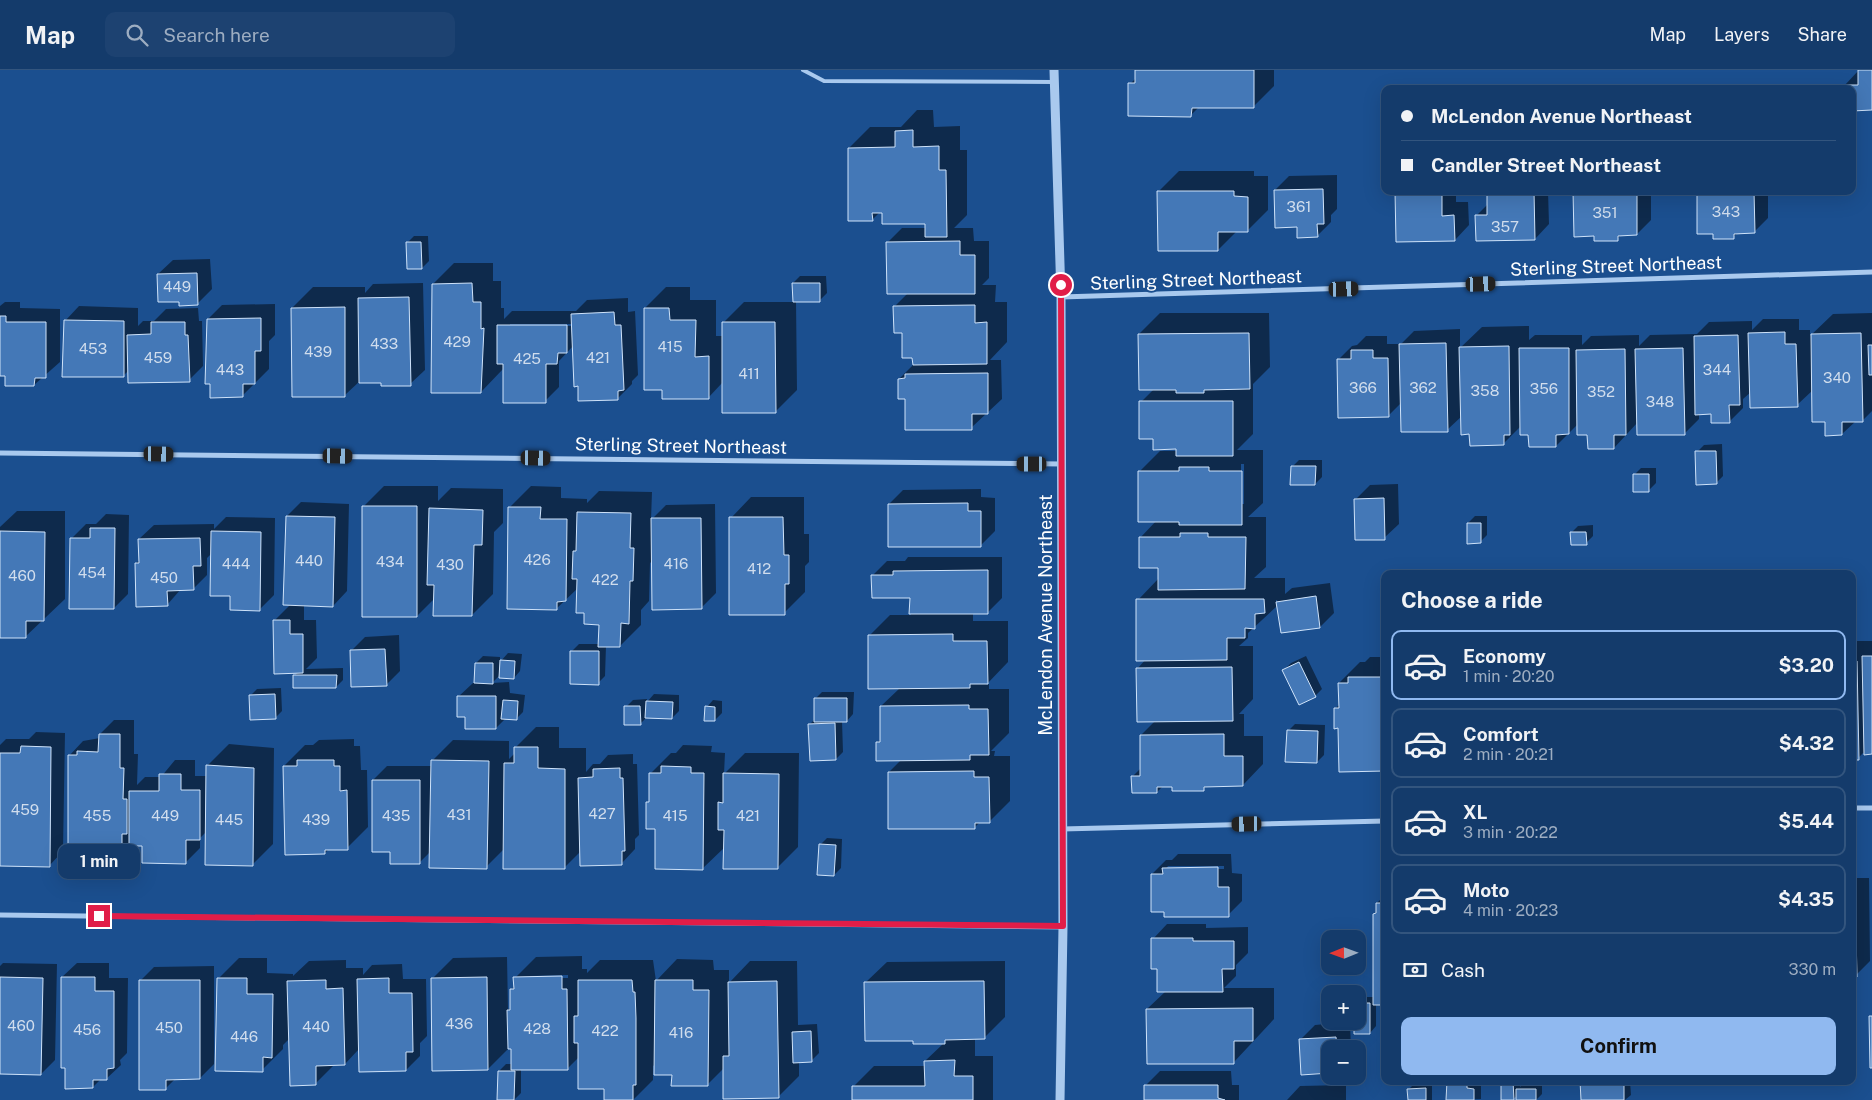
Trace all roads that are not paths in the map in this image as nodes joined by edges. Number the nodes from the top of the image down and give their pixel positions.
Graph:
1 (803, 70) edge
2 (1054, 70) edge
3 (1054, 82) junction
4 (1872, 272) edge
5 (1062, 297) junction
6 (0, 452) edge
7 (1062, 464) junction
8 (1856, 808) edge
9 (1872, 808) edge
10 (1381, 821) edge
11 (1062, 829) junction
12 (0, 915) edge
13 (1063, 926) junction
14 (1060, 1100) edge

1 - 3 lane
2 - 3 street, McLendon Avenue Northeast
3 - 5 street, McLendon Avenue Northeast
4 - 5 street, Sterling Street Northeast
5 - 7 street, McLendon Avenue Northeast
6 - 7 street, Sterling Street Northeast
7 - 11 street, McLendon Avenue Northeast
8 - 9 street
10 - 11 street
11 - 13 street, McLendon Avenue Northeast
12 - 13 street
13 - 14 street, McLendon Avenue Northeast

